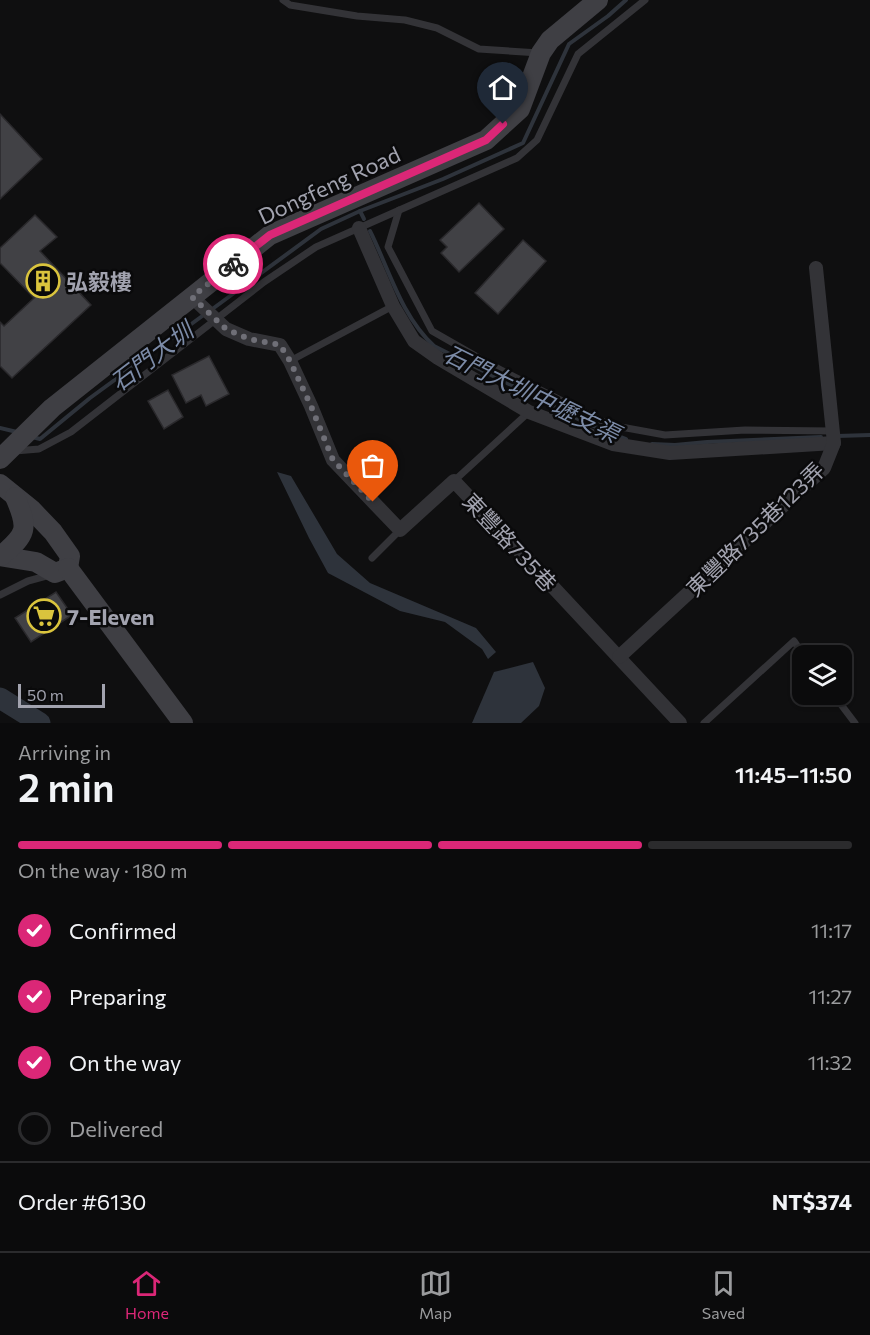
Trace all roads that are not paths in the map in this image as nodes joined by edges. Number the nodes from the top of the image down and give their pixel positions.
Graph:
1 (283, 0) edge
2 (598, 0) edge
3 (645, 0) edge
4 (541, 53) junction
5 (399, 210) junction
6 (359, 228) junction
7 (816, 268) dead end
8 (393, 306) junction
9 (205, 310) junction
10 (290, 361) junction
11 (529, 412) junction
12 (834, 437) junction
13 (8, 452) edge
14 (454, 481) junction
15 (7, 489) edge
16 (400, 530) junction
17 (1, 556) edge
18 (372, 558) dead end
19 (62, 570) junction
20 (0, 595) edge
21 (797, 645) edge
22 (619, 657) junction
23 (841, 705) edge
24 (183, 723) edge
25 (680, 723) edge
26 (704, 723) edge
27 (855, 723) edge

1 - 4 lane
2 - 4 street, Dongfeng Road
3 - 5 lane
4 - 9 street, Dongfeng Road
5 - 6 lane
5 - 12 lane
6 - 8 street
6 - 9 lane
7 - 12 street
8 - 10 lane
8 - 11 street
9 - 10 street
9 - 13 street, Dongfeng Road
9 - 13 lane
10 - 16 street
11 - 12 street
11 - 14 lane
12 - 22 street, 東豐路735巷123弄
14 - 16 street, 東豐路735巷
14 - 22 street, 東豐路735巷
15 - 17 street
15 - 19 street
16 - 18 lane
17 - 19 street
19 - 20 lane
19 - 24 street
21 - 26 lane
22 - 25 street, 東豐路735巷
23 - 27 lane

